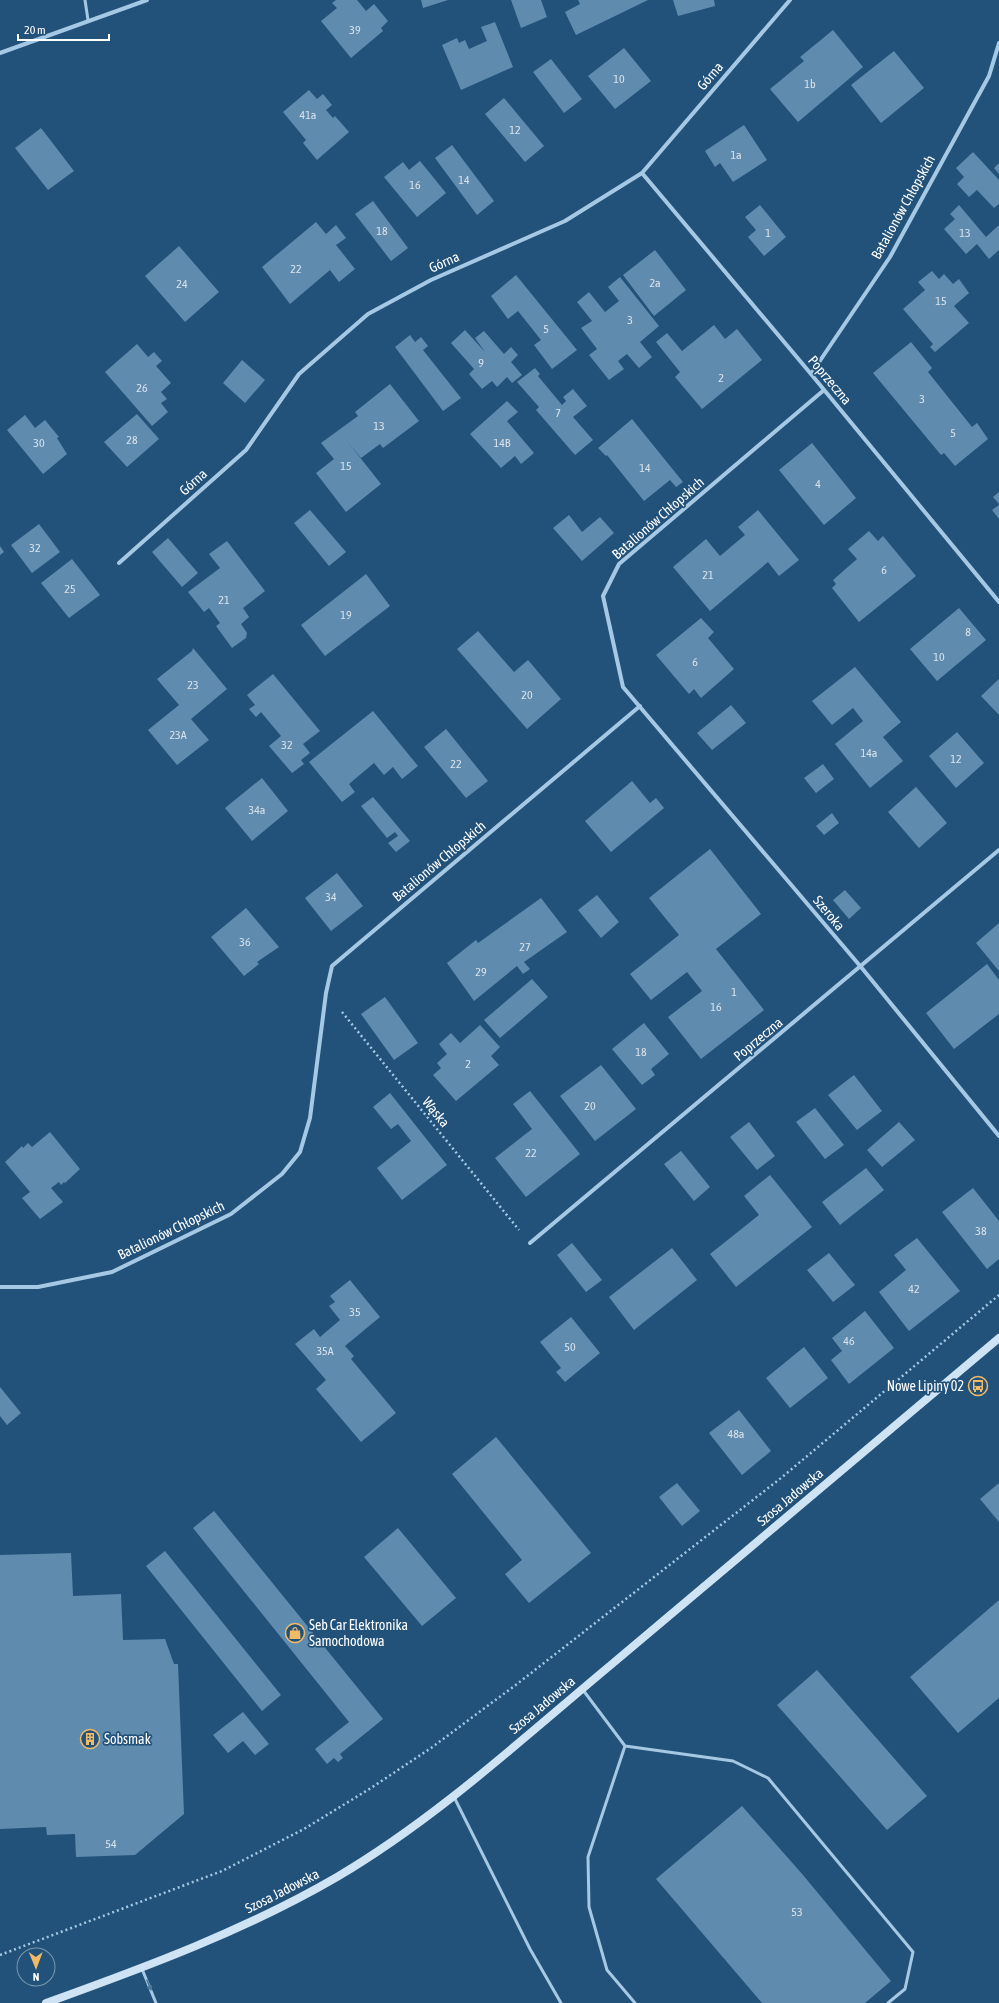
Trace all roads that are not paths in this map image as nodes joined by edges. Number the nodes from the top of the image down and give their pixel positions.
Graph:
1 (84, 0) edge
2 (147, 0) edge
3 (790, 0) edge
4 (88, 20) junction
5 (999, 43) edge
6 (0, 53) edge
7 (642, 173) junction
8 (811, 374) junction
9 (824, 390) junction
10 (119, 563) dead end
11 (999, 602) edge
12 (640, 706) junction
13 (999, 850) edge
14 (861, 967) junction
15 (999, 1136) edge
16 (530, 1243) road end
17 (0, 1286) edge
18 (999, 1338) edge
19 (582, 1689) junction
20 (625, 1746) junction
21 (453, 1795) junction
22 (142, 1968) junction
23 (46, 2003) edge
24 (156, 2003) edge
25 (561, 2003) edge
26 (635, 2003) edge
27 (888, 2003) edge

1 - 4 lane
2 - 4 street
3 - 7 street, Górna
4 - 6 street
5 - 8 street, Batalionów Chłopskich
7 - 8 street, Poprzeczna
7 - 10 street, Górna
8 - 9 street, Poprzeczna
9 - 11 street, Poprzeczna
9 - 12 street, Batalionów Chłopskich
12 - 14 street, Szeroka
12 - 17 street, Batalionów Chłopskich
13 - 14 street, Poprzeczna
14 - 15 street, Szeroka
14 - 16 street, Poprzeczna
18 - 19 main road, Szosa Jadowska
19 - 20 lane
19 - 21 main road, Szosa Jadowska
20 - 26 lane
20 - 27 lane
21 - 22 main road, Szosa Jadowska
21 - 25 lane
22 - 23 main road, Szosa Jadowska
22 -> 24 lane

